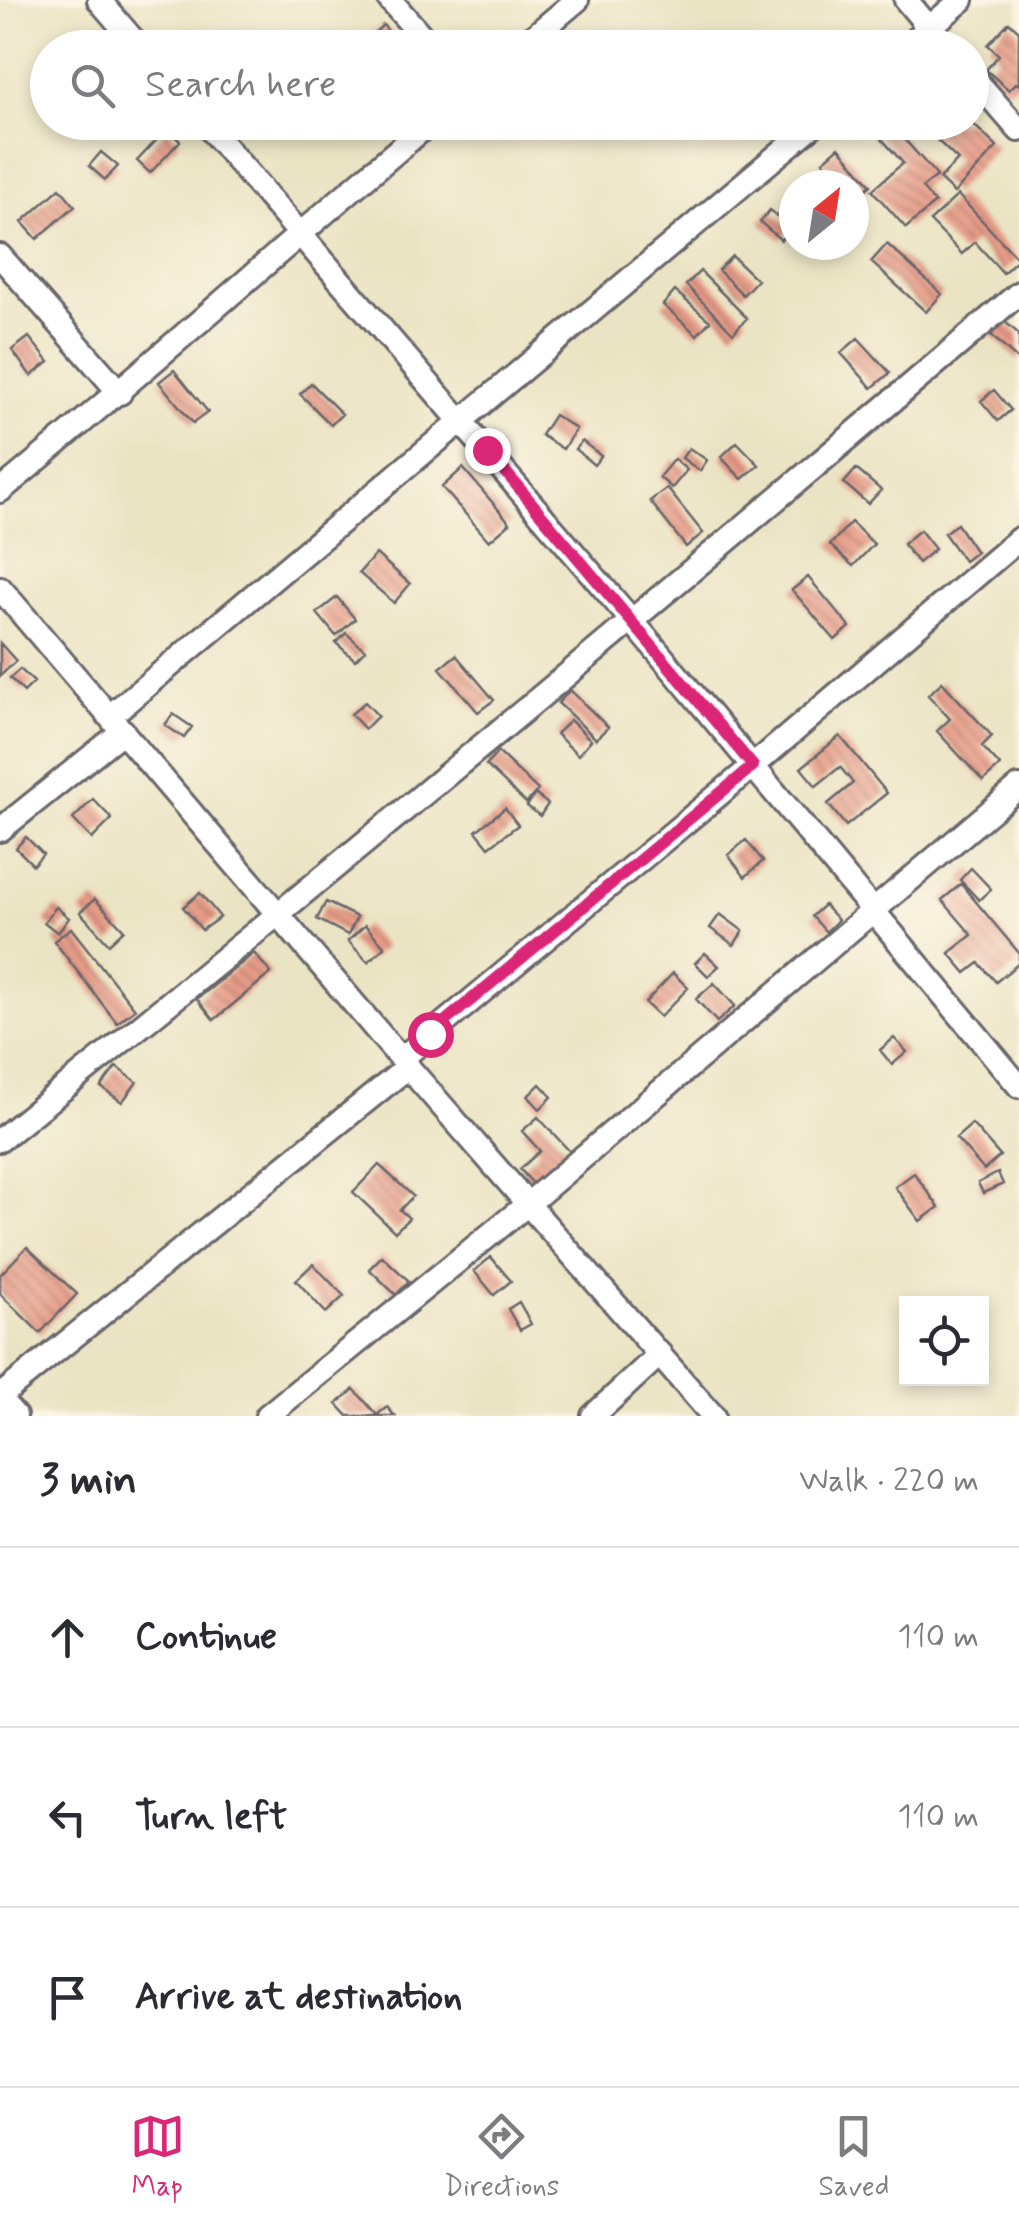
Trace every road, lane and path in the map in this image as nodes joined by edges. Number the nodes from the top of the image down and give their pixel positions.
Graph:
1 (99, 0) edge
2 (390, 0) edge
3 (577, 0) edge
4 (906, 0) edge
5 (962, 0) edge
6 (929, 28) junction
7 (125, 30) edge
8 (416, 30) edge
9 (541, 30) edge
10 (927, 30) edge
11 (989, 96) edge
12 (1019, 130) edge
13 (219, 140) edge
14 (410, 140) edge
15 (795, 140) edge
16 (299, 234) junction
17 (0, 256) edge
18 (1019, 293) edge
19 (120, 393) junction
20 (463, 421) junction
21 (0, 491) edge
22 (1019, 539) edge
23 (0, 588) edge
24 (633, 622) junction
25 (116, 724) junction
26 (753, 766) junction
27 (1019, 787) edge
28 (0, 830) edge
29 (873, 909) junction
30 (281, 914) junction
31 (405, 1063) junction
32 (1014, 1070) edge
33 (0, 1140) edge
34 (529, 1203) junction
35 (660, 1354) junction
36 (0, 1398) edge
37 (15, 1416) edge
38 (267, 1416) edge
39 (593, 1416) edge
40 (713, 1416) edge

1 - 7 street
2 - 8 street
3 - 9 street
4 - 6 street
5 - 6 street
6 - 10 street
11 - 12 street
13 - 16 street
14 - 16 street
15 - 20 street
16 - 19 street
16 - 20 street
17 - 19 street
18 - 24 street
19 - 21 street
20 - 24 street
20 - 25 street
22 - 26 street
23 - 25 street
24 - 26 street
24 - 30 street
25 - 28 street
25 - 30 street
26 - 29 street
26 - 31 street
27 - 29 street
29 - 32 street
29 - 34 street
30 - 31 street
30 - 33 street
31 - 34 street
31 - 36 street
34 - 35 street
34 - 38 street
35 - 39 street
35 - 40 street
36 - 37 street

